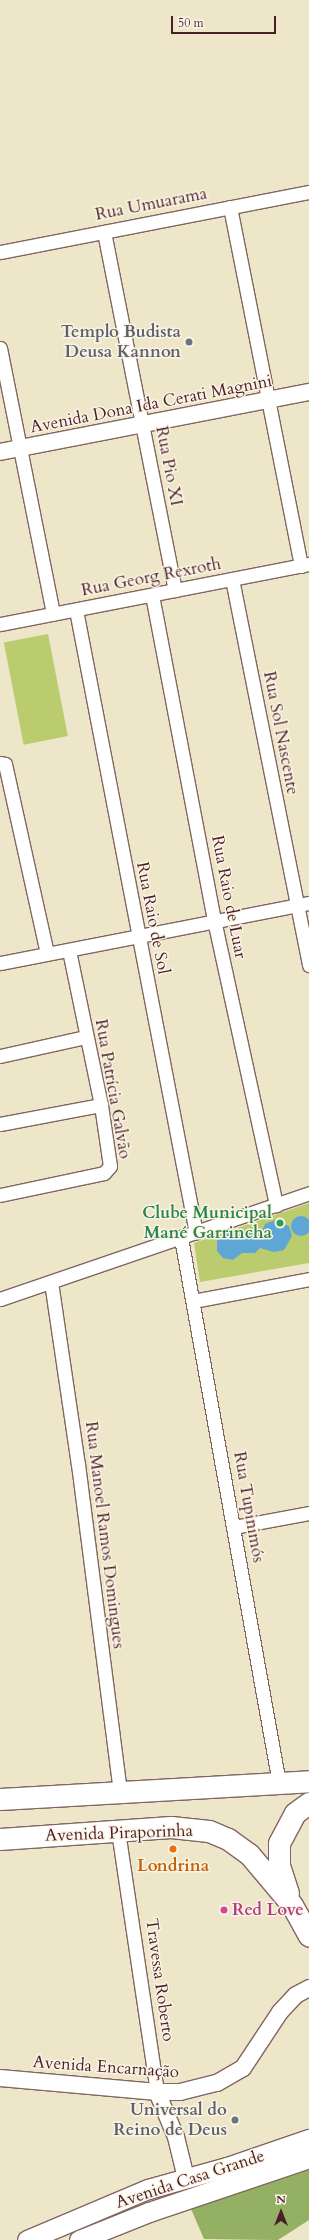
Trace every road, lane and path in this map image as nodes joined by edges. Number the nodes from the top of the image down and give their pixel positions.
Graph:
1 (309, 192) edge
2 (230, 207) junction
3 (104, 232) junction
4 (0, 252) edge
5 (0, 348) edge
6 (309, 392) edge
7 (268, 400) junction
8 (142, 425) junction
9 (20, 449) junction
10 (0, 452) edge
11 (305, 565) edge
12 (232, 579) junction
13 (175, 590) junction
14 (152, 595) junction
15 (76, 610) junction
16 (53, 614) junction
17 (0, 624) edge
18 (0, 763) edge
19 (303, 905) edge
20 (214, 920) junction
21 (138, 937) junction
22 (69, 951) junction
23 (47, 953) junction
24 (0, 962) edge
25 (309, 965) edge
26 (86, 1037) junction
27 (0, 1056) edge
28 (101, 1105) junction
29 (0, 1124) edge
30 (309, 1193) edge
31 (0, 1195) edge
32 (276, 1205) junction
33 (196, 1233) junction
34 (181, 1238) junction
35 (309, 1279) edge
36 (52, 1282) junction
37 (0, 1299) edge
38 (194, 1301) junction
39 (309, 1513) edge
40 (234, 1527) junction
41 (309, 1781) edge
42 (279, 1783) junction
43 (120, 1793) junction
44 (0, 1800) edge
45 (309, 1803) edge
46 (118, 1831) junction
47 (0, 1838) edge
48 (292, 1905) junction
49 (309, 1936) edge
50 (309, 1988) edge
51 (0, 2078) edge
52 (157, 2092) junction
53 (309, 2139) edge
54 (309, 2158) edge
55 (186, 2178) junction
56 (27, 2240) edge
57 (79, 2240) edge

1 - 2 street, Rua Umuarama
2 - 3 street, Rua Umuarama
2 - 7 street
3 - 4 street, Rua Umuarama
3 - 8 street, Rua Pio XI
5 - 9 street
6 - 7 street, Avenida Dona Ida Cerati Magnini
7 - 8 street, Avenida Dona Ida Cerati Magnini
7 - 11 street
8 - 9 street, Avenida Dona Ida Cerati Magnini
8 - 13 street, Rua Pio XI
9 - 10 street, Avenida Dona Ida Cerati Magnini
9 - 16 street
11 - 12 street, Rua Georg Rexroth
12 - 13 street, Rua Georg Rexroth
12 - 19 street, Rua Sol Nascente
13 - 14 street, Rua Georg Rexroth
14 - 15 street, Rua Georg Rexroth
14 - 20 street, Rua Raio de Luar
15 - 16 street, Rua Georg Rexroth
15 - 21 street, Rua Raio de Sol
16 - 17 street, Rua Georg Rexroth
18 - 23 street
19 - 20 street
19 - 25 street, Rua Sol Nascente
20 - 21 street
20 - 32 street, Rua Raio de Luar
21 - 22 street
21 - 33 street, Rua Raio de Sol
22 - 23 street
22 - 26 street, Rua Patrícia Galvão
23 - 24 street
26 - 27 street
26 - 28 street, Rua Patrícia Galvão
28 - 29 street
28 - 31 street, Rua Patrícia Galvão
30 - 32 street
32 - 33 street
33 - 34 street
34 - 36 street
34 - 38 street, Rua Tupinimós
35 - 38 street
36 - 37 street
36 - 43 street, Rua Manoel Ramos Domingues
38 - 40 street, Rua Tupinimós
39 - 40 street
40 - 42 street, Rua Tupinimós
41 - 42 main road
42 - 43 main road
43 - 44 main road
45 - 48 main road
46 - 47 main road, Avenida Piraporinha
46 - 48 main road, Avenida Piraporinha
46 - 52 street, Travessa Roberto
48 - 49 main road, Avenida Piraporinha
50 - 52 street, Avenida Encarnação
51 - 52 street, Avenida Encarnação
52 - 55 street, Travessa Roberto
53 - 55 main road, Avenida Casa Grande
54 - 57 main road, Avenida Casa Grande
55 - 56 main road, Avenida Casa Grande

